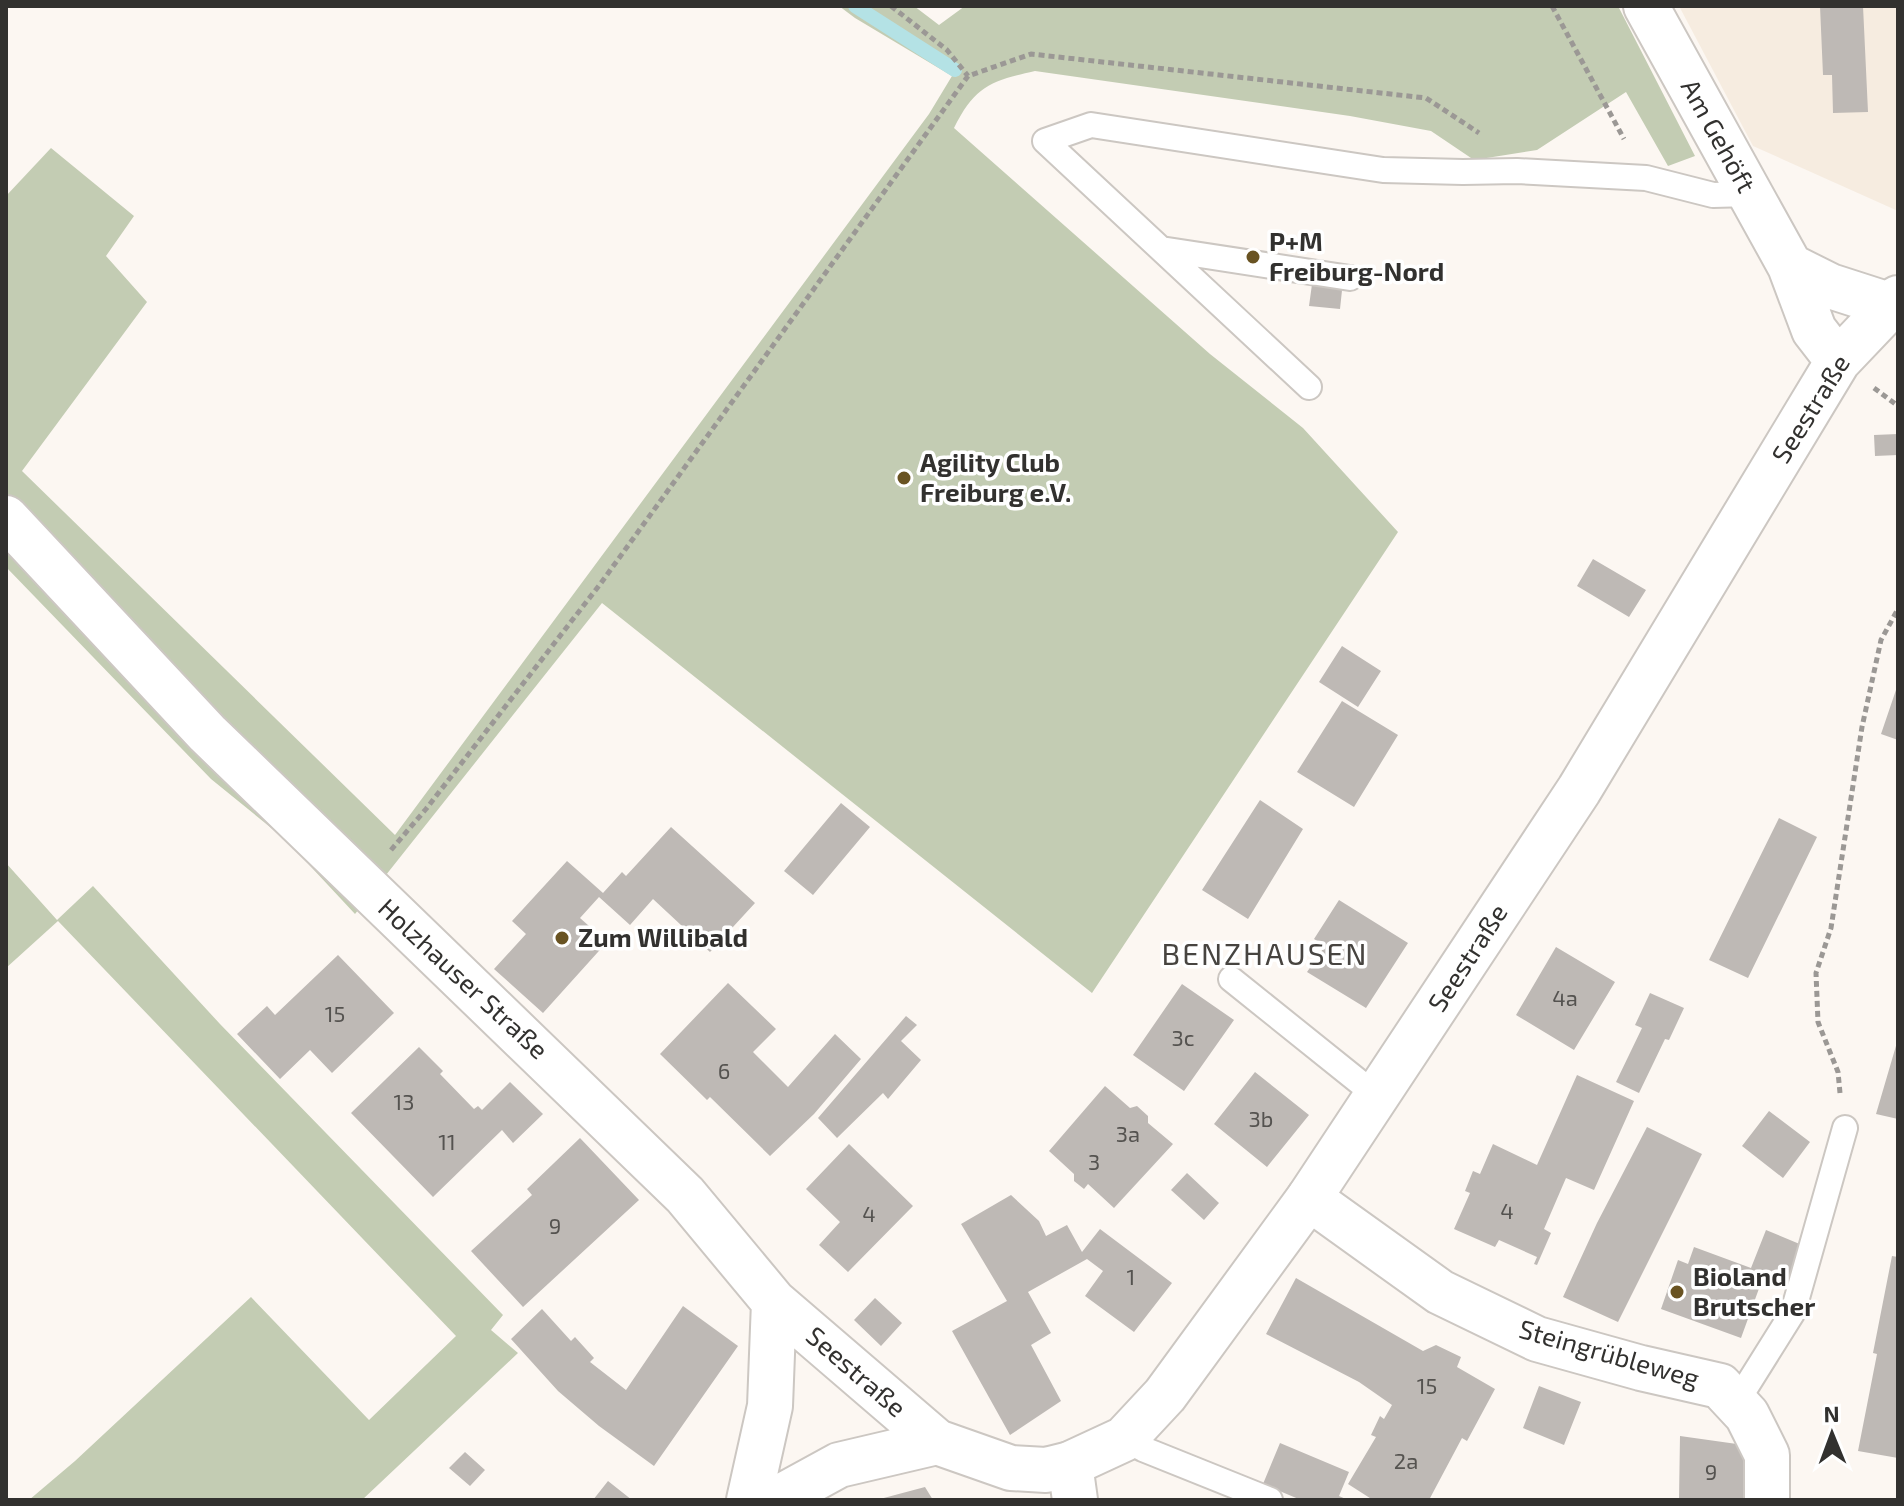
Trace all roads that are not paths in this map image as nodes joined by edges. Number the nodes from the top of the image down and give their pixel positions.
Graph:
1 (1646, 6) edge
2 (1750, 194) junction
3 (1161, 249) junction
4 (1790, 266) junction
5 (1350, 278) dead end
6 (1894, 301) edge
7 (1838, 361) junction
8 (1309, 387) dead end
9 (6, 518) edge
10 (1231, 979) dead end
11 (1378, 1097) junction
12 (1845, 1128) road end
13 (1309, 1198) junction
14 (774, 1302) junction
15 (1736, 1403) junction
16 (1124, 1439) junction
17 (937, 1442) junction
18 (1073, 1482) edge
19 (749, 1500) edge
20 (775, 1500) edge
21 (1270, 1500) edge
22 (1767, 1500) edge

1 - 2 street, Am Gehöft
2 - 3 lane
2 - 4 street, Am Gehöft
3 - 5 lane
3 - 8 lane
4 - 6 street
4 - 7 street, Am Gehöft
6 - 7 street, Seestraße
7 - 11 street, Seestraße
9 - 14 street, Holzhauser Straße
10 - 11 lane
11 - 13 street, Seestraße
12 - 15 lane
13 - 15 street, Steingrübleweg
13 - 16 street, Seestraße
14 - 17 street, Seestraße
14 - 19 street
15 - 22 street, Steingrübleweg
16 - 18 street, Seestraße
16 - 21 lane
17 - 18 street, Seestraße
17 - 20 street, Seestraße

